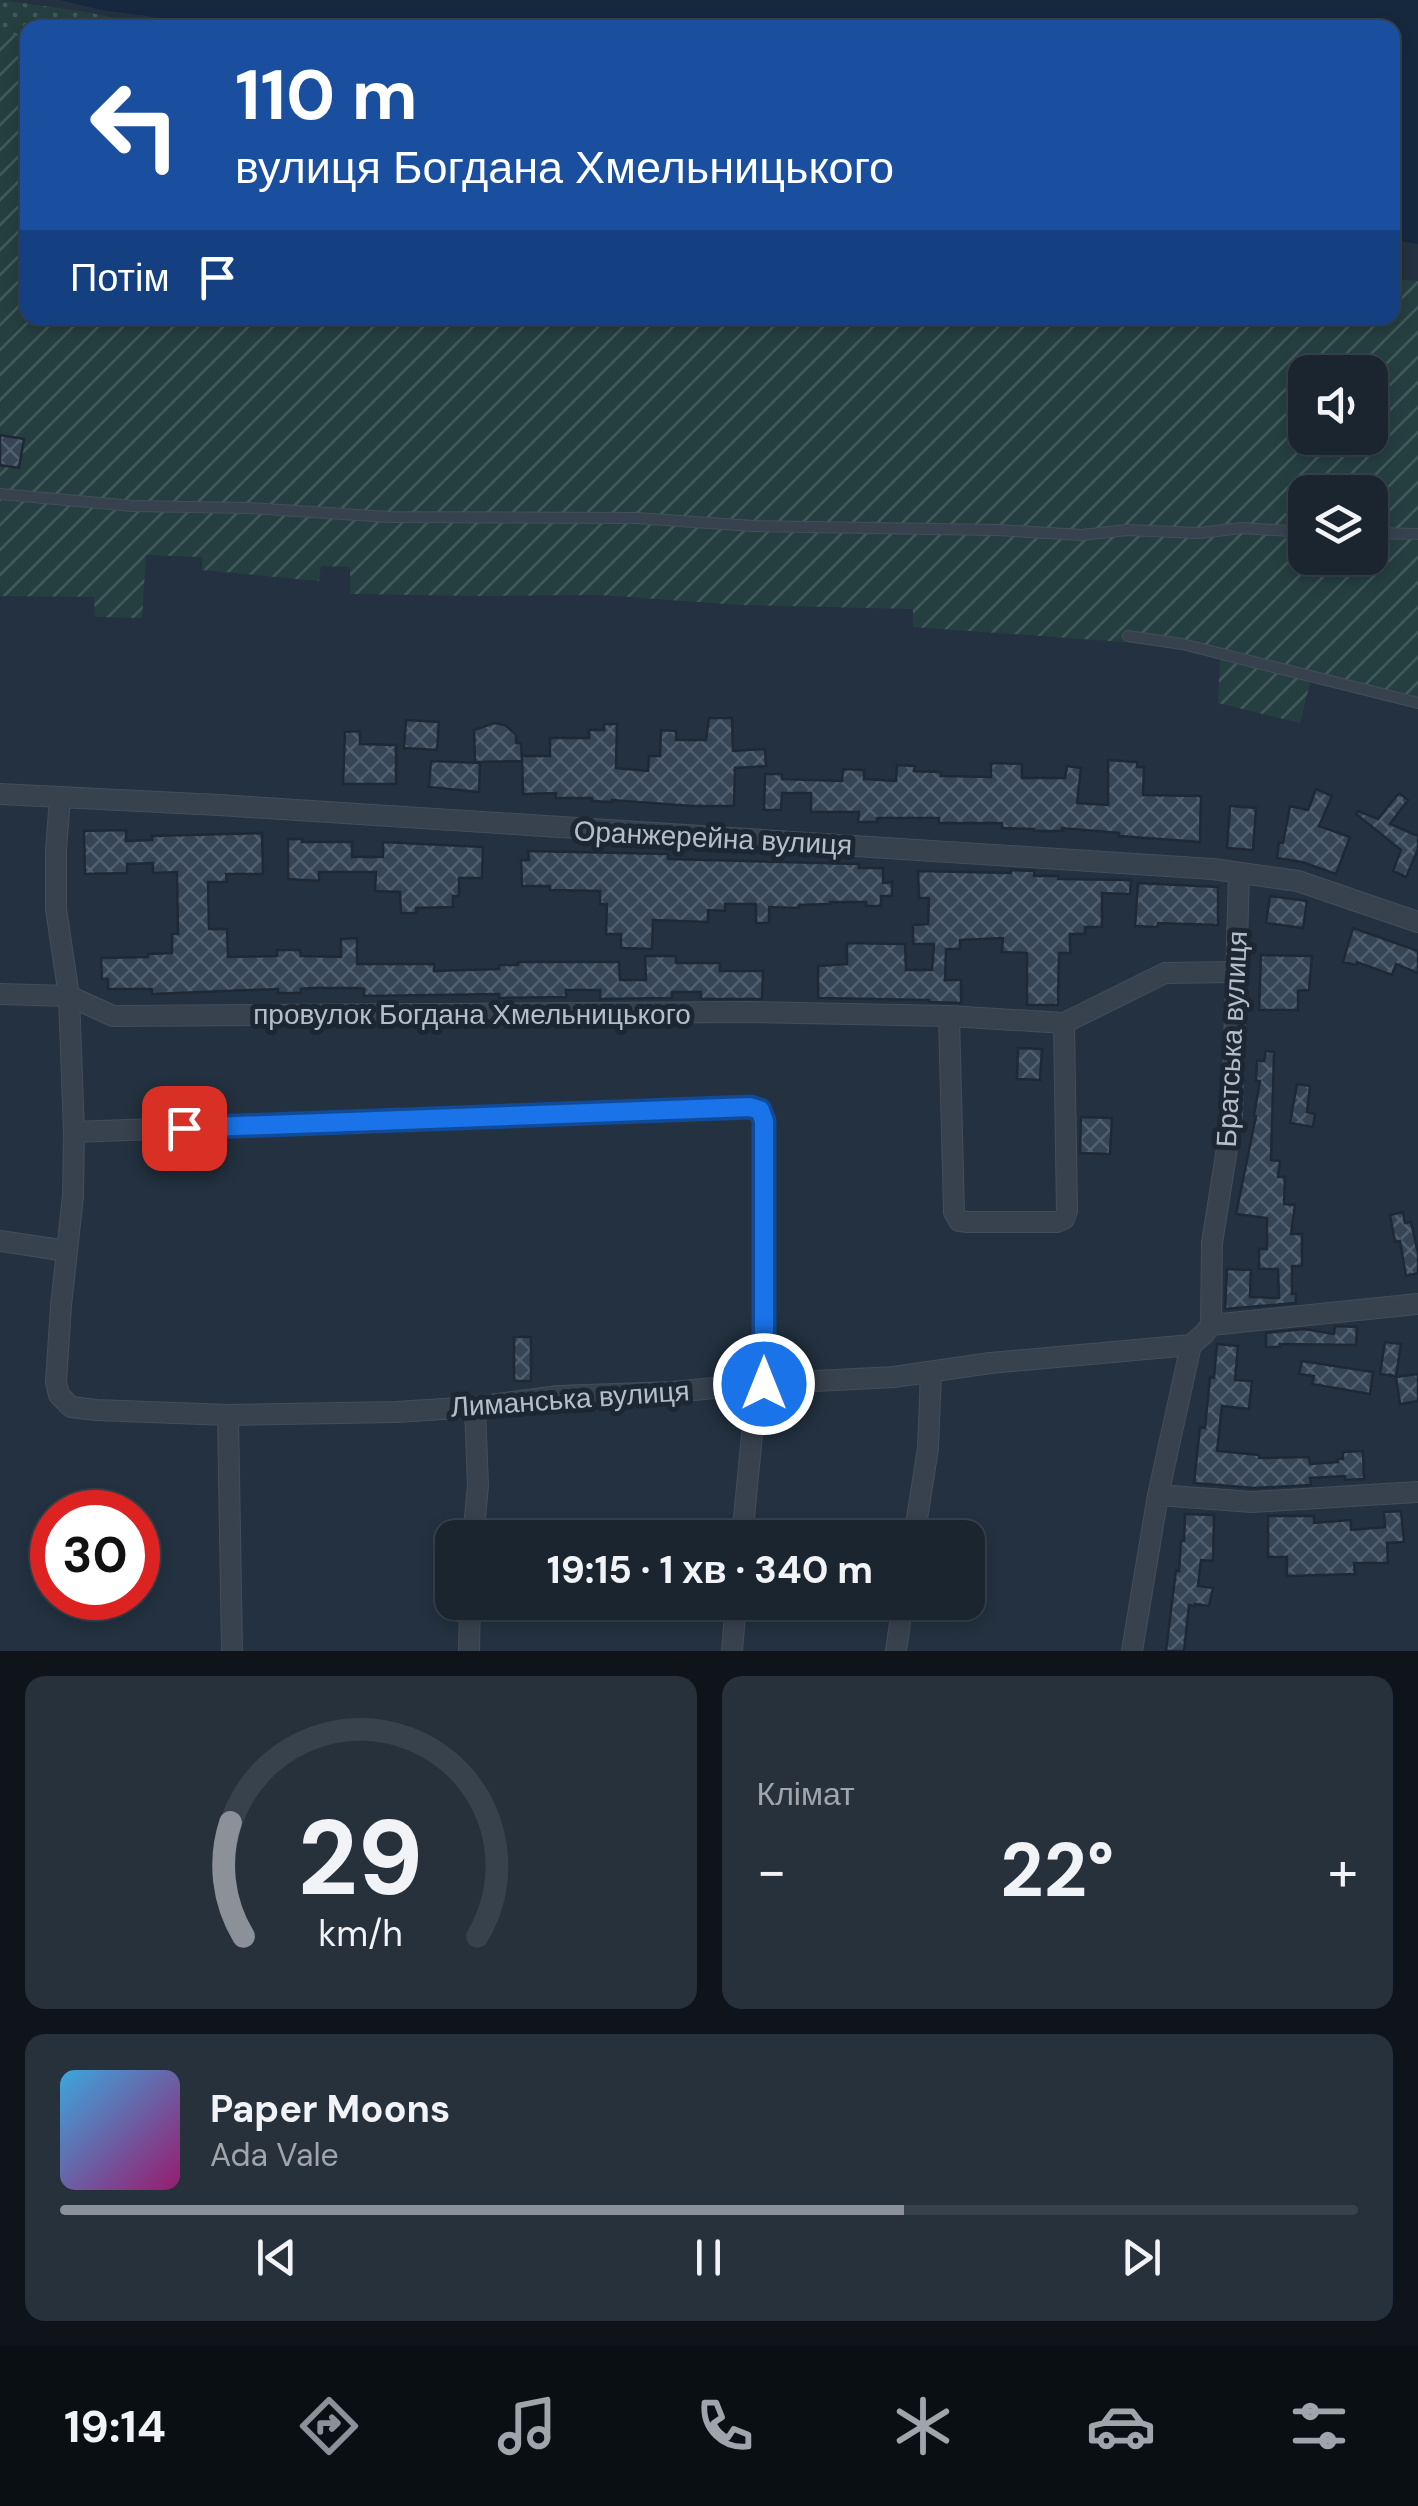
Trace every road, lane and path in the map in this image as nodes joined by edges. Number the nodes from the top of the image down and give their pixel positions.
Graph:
1 (0, 494) edge
2 (1288, 531) edge
3 (1388, 533) edge
4 (1418, 534) edge
5 (1128, 636) dead end
6 (1418, 703) edge
7 (0, 794) edge
8 (60, 798) junction
9 (1239, 873) junction
10 (1418, 922) edge
11 (1236, 972) junction
12 (0, 994) edge
13 (69, 996) junction
14 (949, 1016) junction
15 (1064, 1023) junction
16 (74, 1132) junction
17 (0, 1241) edge
18 (67, 1252) junction
19 (1418, 1304) edge
20 (1210, 1325) junction
21 (1191, 1344) junction
22 (931, 1373) junction
23 (760, 1384) junction
24 (475, 1407) junction
25 (228, 1415) junction
26 (1418, 1492) edge
27 (1158, 1494) junction
28 (475, 1520) edge
29 (744, 1520) edge
30 (917, 1520) edge
31 (470, 1620) edge
32 (735, 1620) edge
33 (901, 1620) edge
34 (232, 1651) edge
35 (470, 1651) edge
36 (732, 1651) edge
37 (896, 1651) edge
38 (1132, 1651) edge

1 - 2 lane
3 - 4 lane
5 - 6 lane
7 - 8 street, Оранжерейна вулиця
8 - 9 street, Оранжерейна вулиця
8 - 13 street
9 - 10 street, Оранжерейна вулиця
9 - 11 street, Братська вулиця
11 - 15 street
11 - 20 street, Братська вулиця
12 - 13 street, провулок Богдана Хмельницького
13 - 14 street, провулок Богдана Хмельницького
13 - 16 street
14 - 15 street, провулок Богдана Хмельницького
14 - 15 street
16 - 18 street
16 - 23 street
17 - 18 street
18 - 25 street, Лиманська вулиця
19 - 20 street
20 - 21 street
21 - 22 street, Лиманська вулиця
21 - 27 street
22 - 23 street, Лиманська вулиця
22 - 30 street
23 - 24 street, Лиманська вулиця
23 - 29 street
24 - 25 street, Лиманська вулиця
24 - 28 street
25 - 34 street
26 - 27 street
27 - 38 street
31 - 35 street
32 - 36 street
33 - 37 street

